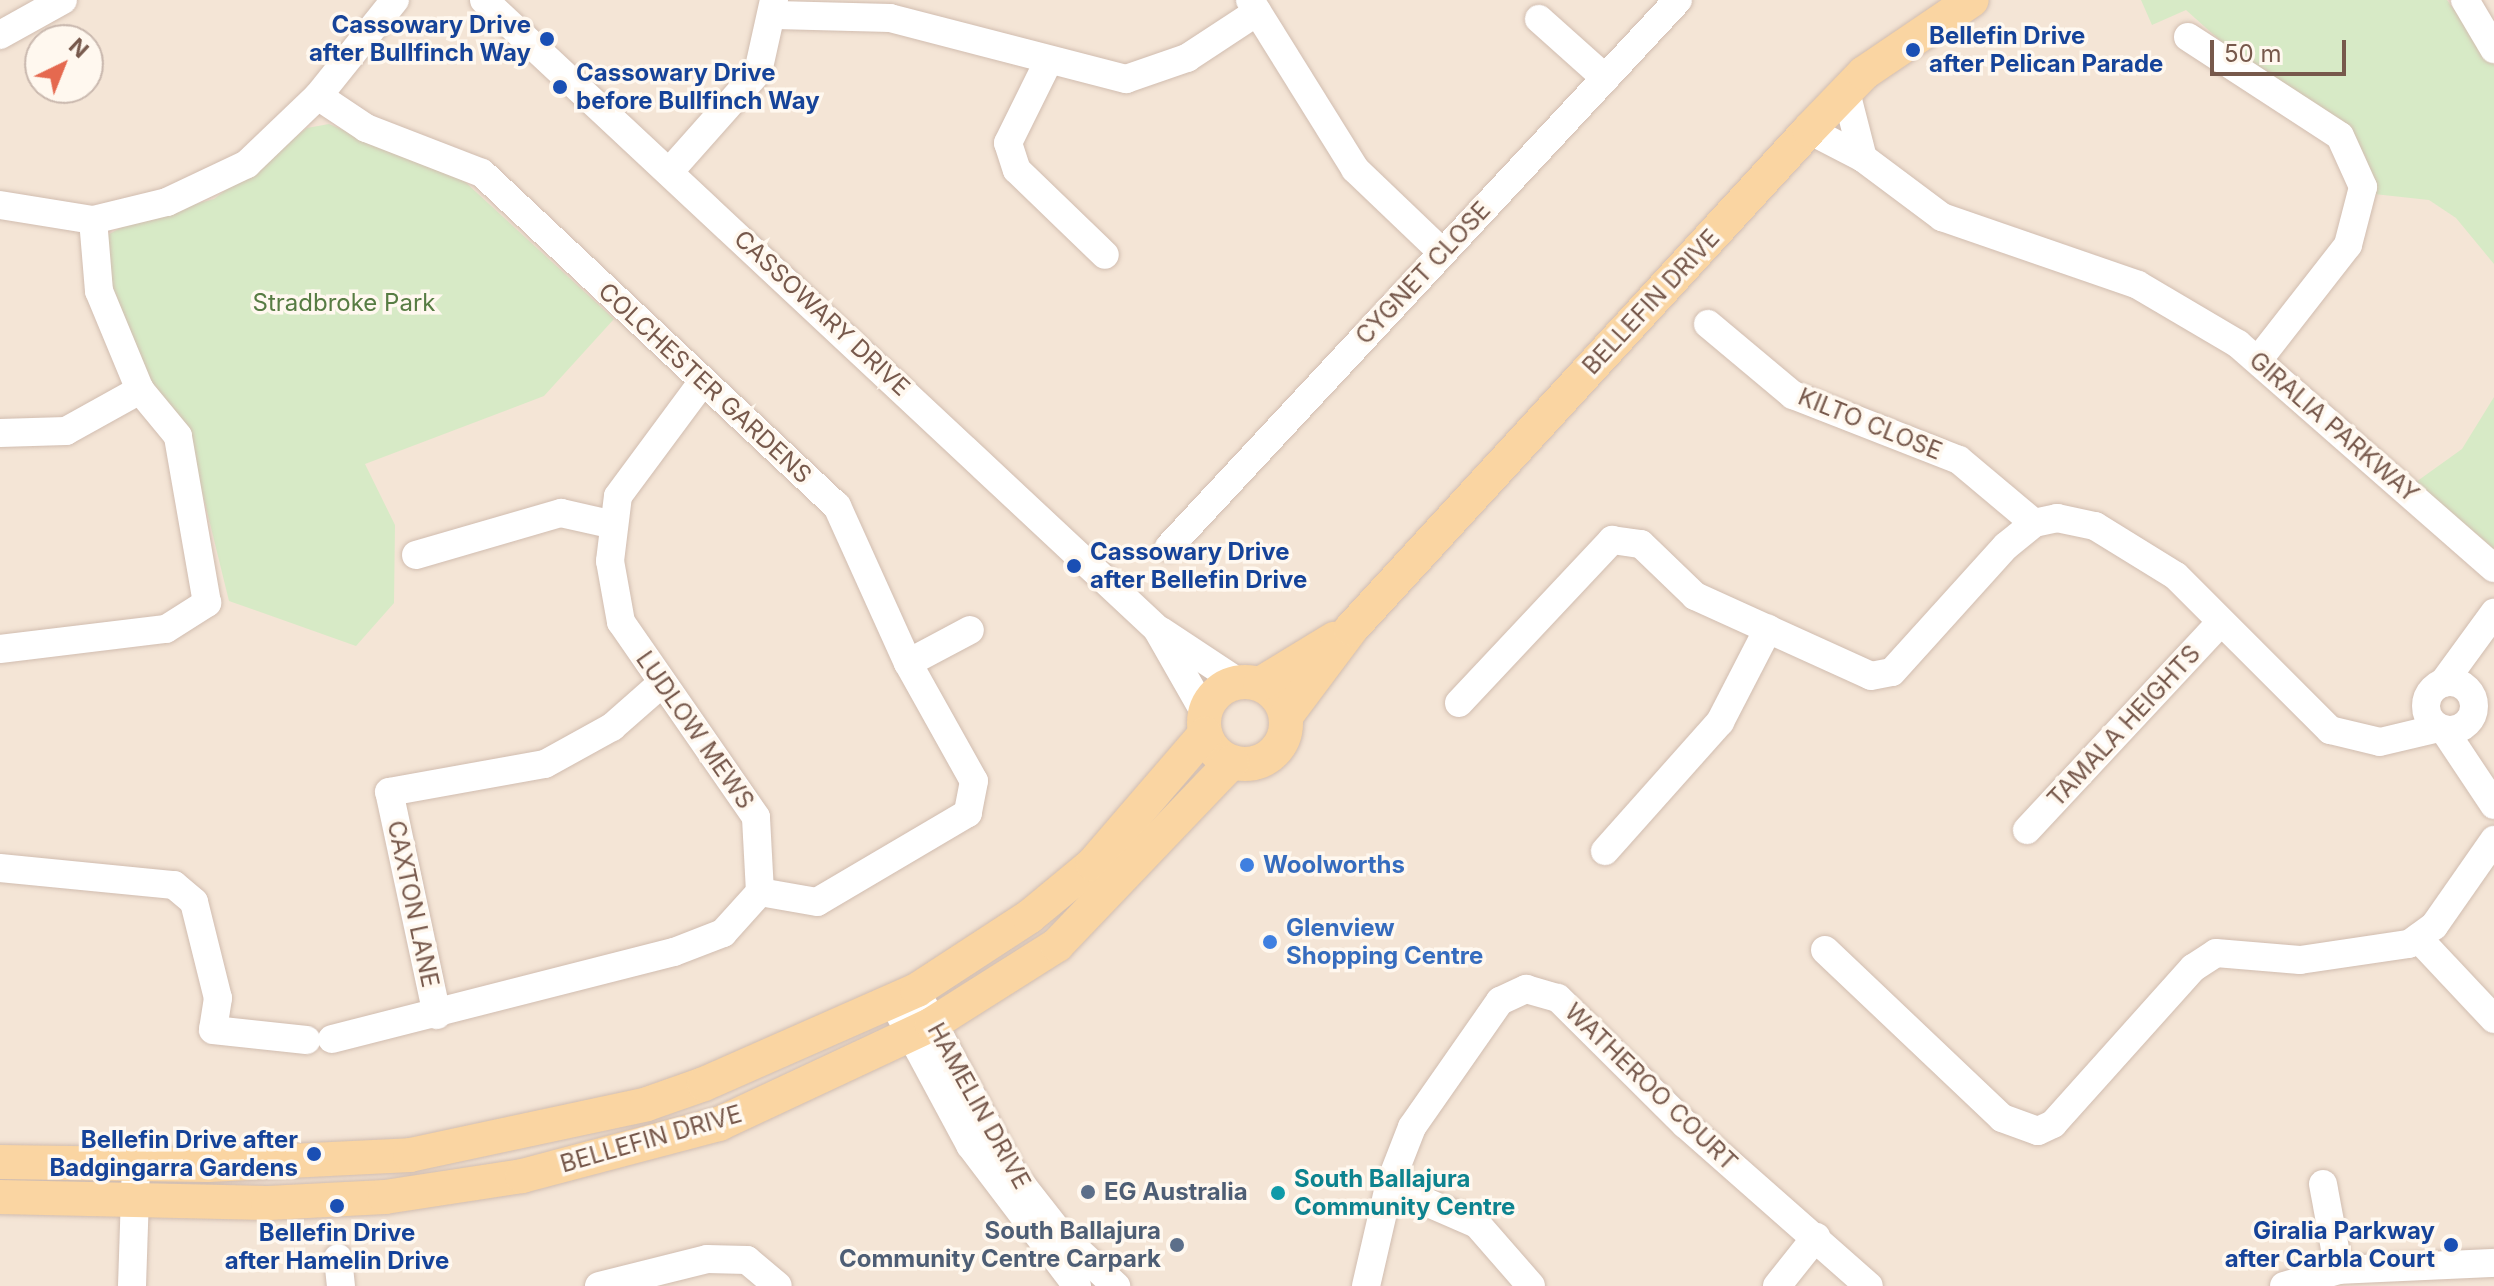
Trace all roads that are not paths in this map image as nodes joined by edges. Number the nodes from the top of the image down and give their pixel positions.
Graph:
1 (63, 0) edge
2 (395, 0) edge
3 (484, 0) edge
4 (1678, 0) edge
5 (1972, 0) edge
6 (2465, 0) edge
7 (1254, 6) edge
8 (775, 8) edge
9 (1539, 19) dead end
10 (0, 35) edge
11 (2188, 37) dead end
12 (2494, 49) edge
13 (1047, 64) junction
14 (1605, 78) junction
15 (1846, 92) junction
16 (318, 96) junction
17 (1809, 130) junction
18 (1863, 158) junction
19 (670, 171) junction
20 (0, 205) edge
21 (93, 220) junction
22 (1442, 252) junction
23 (1105, 255) dead end
24 (1708, 324) dead end
25 (2259, 359) junction
26 (703, 381) junction
27 (140, 390) junction
28 (0, 433) edge
29 (2034, 523) junction
30 (614, 525) junction
31 (1169, 547) dead end
32 (416, 555) dead end
33 (2494, 568) edge
34 (2494, 613) edge
35 (2221, 622) junction
36 (1157, 629) junction
37 (1351, 629) junction
38 (1768, 629) junction
39 (970, 630) dead end
40 (0, 649) edge
41 (908, 663) junction
42 (1249, 683) junction
43 (661, 684) junction
44 (2461, 695) junction
45 (1459, 703) dead end
46 (1286, 716) junction
47 (2436, 722) junction
48 (1205, 724) junction
49 (1232, 762) junction
50 (2469, 764) junction
51 (2494, 805) edge
52 (2027, 830) dead end
53 (2494, 840) edge
54 (1605, 851) dead end
55 (0, 868) edge
56 (760, 892) junction
57 (2418, 938) junction
58 (1825, 950) dead end
59 (904, 995) junction
60 (437, 1015) junction
61 (2494, 1019) edge
62 (920, 1030) junction
63 (0, 1162) edge
64 (136, 1163) junction
65 (2323, 1184) dead end
66 (1389, 1186) junction
67 (0, 1197) edge
68 (136, 1200) junction
69 (1816, 1237) junction
70 (2494, 1263) edge
71 (2339, 1270) junction
72 (132, 1286) edge
73 (599, 1286) edge
74 (778, 1286) edge
75 (1077, 1286) edge
76 (1116, 1286) edge
77 (1366, 1286) edge
78 (1531, 1286) edge
79 (1777, 1286) edge
80 (1869, 1286) edge
81 (2284, 1286) edge

1 - 10 street
2 - 16 street
3 - 19 street, CASSOWARY DRIVE
4 - 14 street, CYGNET CLOSE
5 - 15 main road, BELLEFIN DRIVE
6 - 12 street
7 - 13 street
7 - 22 street
8 - 13 street
8 - 19 street
9 - 14 street
11 - 25 street
13 - 23 street
14 - 22 street, CYGNET CLOSE
15 - 17 main road, BELLEFIN DRIVE
15 - 18 street
16 - 21 street
16 - 26 street, COLCHESTER GARDENS
17 - 18 street, GIRALIA PARKWAY
17 - 37 main road, BELLEFIN DRIVE
18 - 25 street, GIRALIA PARKWAY
19 - 36 street, CASSOWARY DRIVE
20 - 21 street
21 - 27 street
22 - 31 street, CYGNET CLOSE
24 - 29 street, KILTO CLOSE
25 - 33 street, GIRALIA PARKWAY
26 - 30 street, LUDLOW MEWS
26 - 41 street, COLCHESTER GARDENS
27 - 28 street
27 - 40 street
29 - 35 street
29 - 38 street
30 - 32 street
30 - 43 street, LUDLOW MEWS
34 - 44 street
35 - 47 street
35 - 52 street, TAMALA HEIGHTS
36 - 42 street, CASSOWARY DRIVE
36 - 48 street, CASSOWARY DRIVE
37 - 42 main road, BELLEFIN DRIVE
37 - 46 main road, BELLEFIN DRIVE
38 - 45 street
38 - 54 street
39 - 41 street
41 - 56 street, COLCHESTER GARDENS
42 - 46 main road
42 - 48 main road
43 - 56 street, LUDLOW MEWS
43 - 60 street, CAXTON LANE
44 - 47 street
44 - 47 street
44 - 50 street
46 - 49 main road
47 - 50 street
48 - 49 main road
48 - 59 main road, BELLEFIN DRIVE
49 - 62 main road, BELLEFIN DRIVE
50 - 51 street
53 - 57 street
55 - 60 street
56 - 60 street
57 - 58 street
57 - 61 street
59 - 62 street, HAMELIN DRIVE
59 - 64 main road, BELLEFIN DRIVE
62 - 68 main road, BELLEFIN DRIVE
62 - 75 street, HAMELIN DRIVE
62 - 76 street, HAMELIN DRIVE
63 - 64 main road, BELLEFIN DRIVE
64 - 68 street
65 - 71 street
66 - 69 street, WATHEROO COURT
66 - 77 street, WATHEROO COURT
66 - 78 street
67 - 68 main road, BELLEFIN DRIVE
68 - 72 street
69 - 79 street
69 - 80 street, WATHEROO COURT
70 - 71 street
71 - 81 street
73 - 74 street

